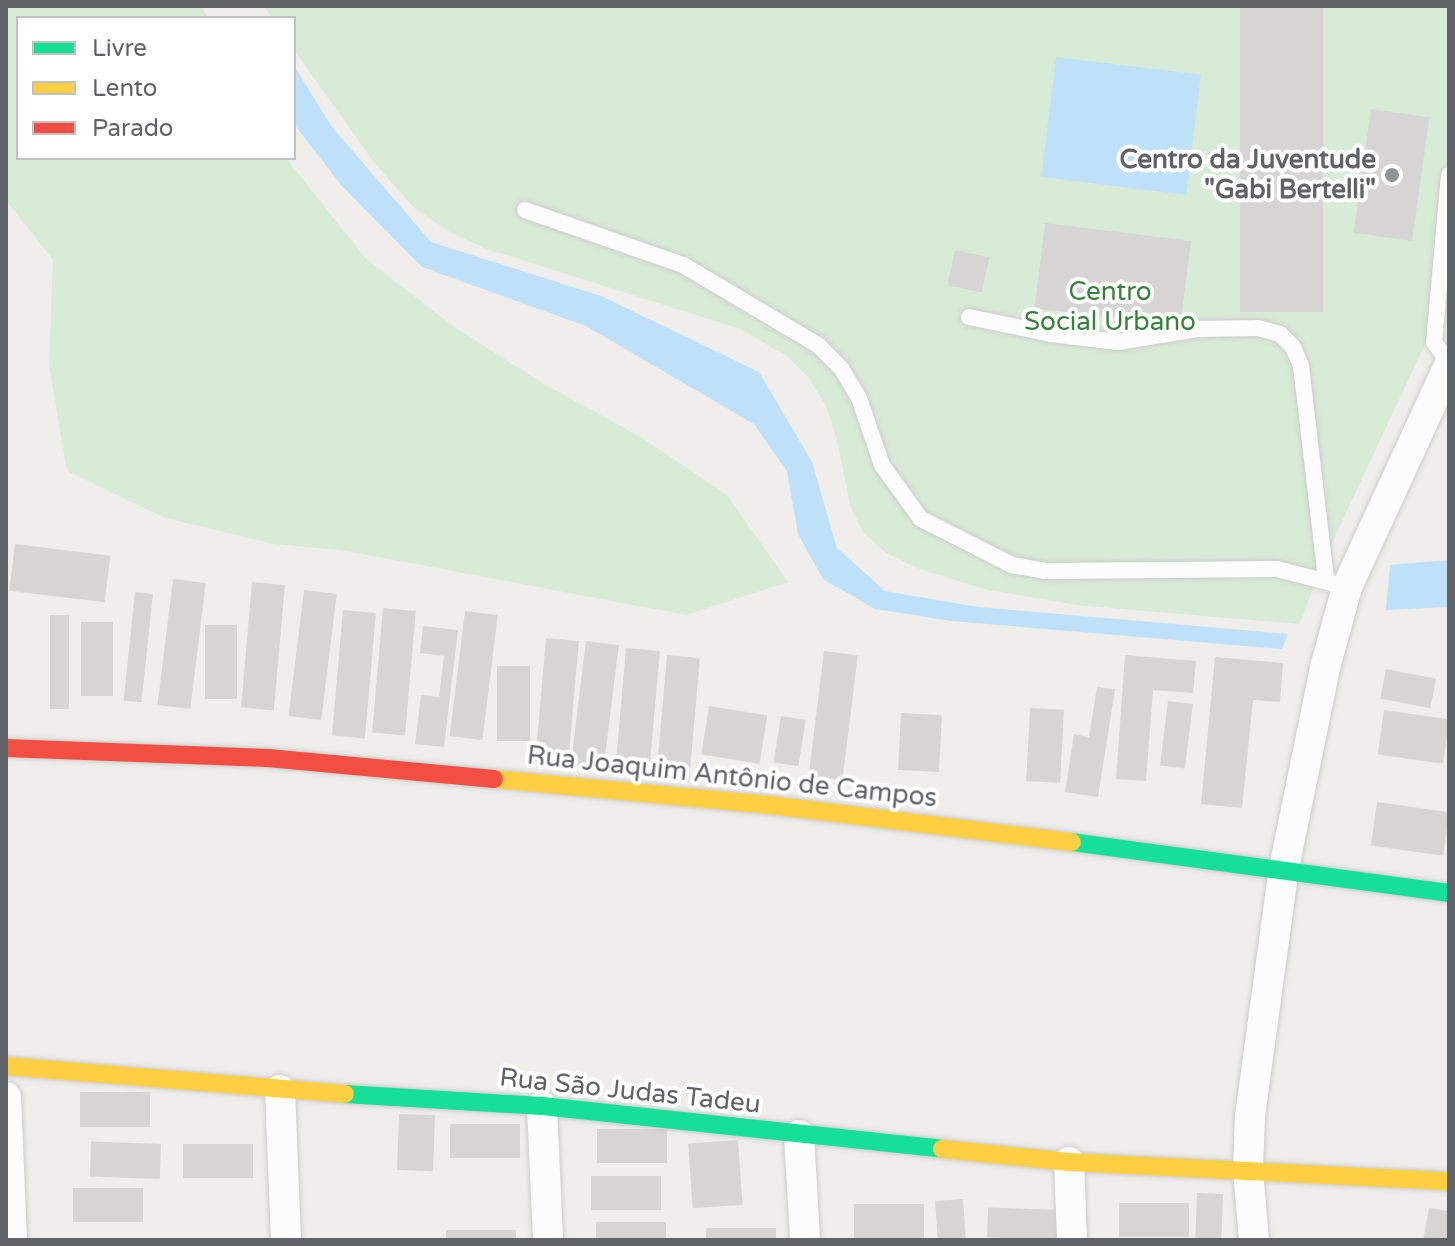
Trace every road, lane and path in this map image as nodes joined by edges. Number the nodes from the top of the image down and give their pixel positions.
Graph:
1 (1449, 175) edge
2 (525, 210) dead end
3 (969, 317) dead end
4 (1449, 364) edge
5 (1336, 583) junction
6 (6, 748) edge
7 (1284, 868) junction
8 (1449, 893) edge
9 (6, 1066) edge
10 (280, 1090) junction
11 (6, 1097) edge
12 (542, 1106) junction
13 (799, 1135) junction
14 (1069, 1162) junction
15 (1248, 1170) junction
16 (1449, 1181) edge
17 (12, 1240) edge
18 (286, 1240) edge
19 (548, 1240) edge
20 (805, 1240) edge
21 (1072, 1240) edge
22 (1254, 1240) edge

1 - 4 lane
2 - 5 lane
3 - 5 lane
4 - 5 street
5 - 7 street
6 - 7 street, Rua Joaquim Antônio de Campos
7 - 8 street, Rua Joaquim Antônio de Campos
7 - 15 street
9 - 10 street, Rua São Judas Tadeu
10 - 12 street, Rua São Judas Tadeu
10 - 18 street
11 - 17 street
12 - 13 street, Rua São Judas Tadeu
12 - 19 street
13 - 14 street, Rua São Judas Tadeu
13 - 20 street
14 - 15 street, Rua São Judas Tadeu
14 - 21 street
15 - 16 street, Rua São Judas Tadeu
15 - 22 street

